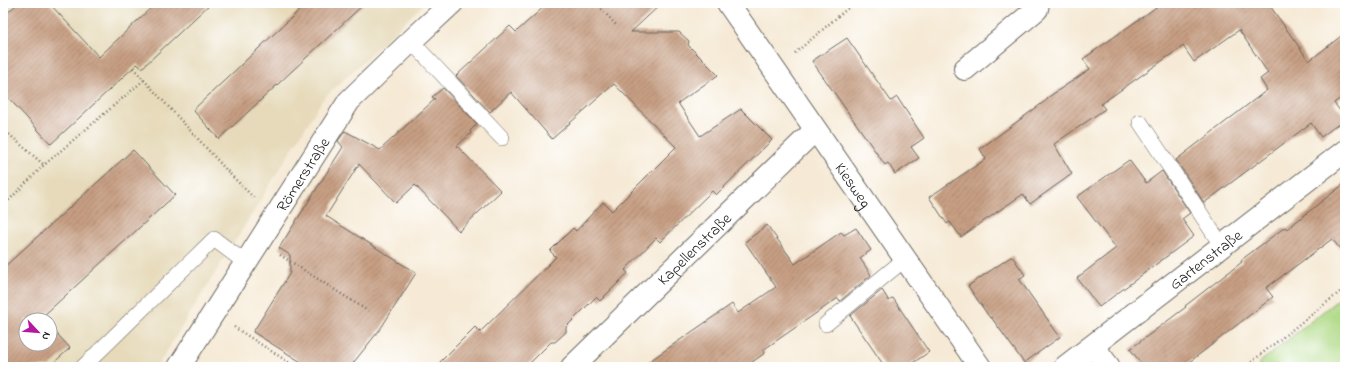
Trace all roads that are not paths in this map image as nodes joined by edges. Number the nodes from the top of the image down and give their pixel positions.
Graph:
1 (452, 3) edge
2 (728, 3) edge
3 (1038, 3) edge
4 (410, 41) junction
5 (965, 69) dead end
6 (1140, 122) dead end
7 (815, 130) junction
8 (502, 138) dead end
9 (1345, 152) edge
10 (1222, 246) junction
11 (905, 259) junction
12 (246, 263) junction
13 (826, 324) dead end
14 (1093, 346) junction
15 (83, 367) edge
16 (179, 367) edge
17 (572, 367) edge
18 (980, 367) edge
19 (1066, 367) edge
20 (1109, 367) edge

1 - 4 street, Römerstraße
2 - 7 street, Kiesweg
3 - 5 street
4 - 8 lane
4 - 12 street, Römerstraße
6 - 10 lane
7 - 11 street, Kiesweg
7 - 17 street, Kapellenstraße
9 - 10 street, Gartenstraße
10 - 14 street, Gartenstraße
11 - 13 lane
11 - 18 street, Kiesweg
12 - 15 lane
12 - 16 street, Römerstraße
14 - 19 street, Gartenstraße
14 - 20 street

